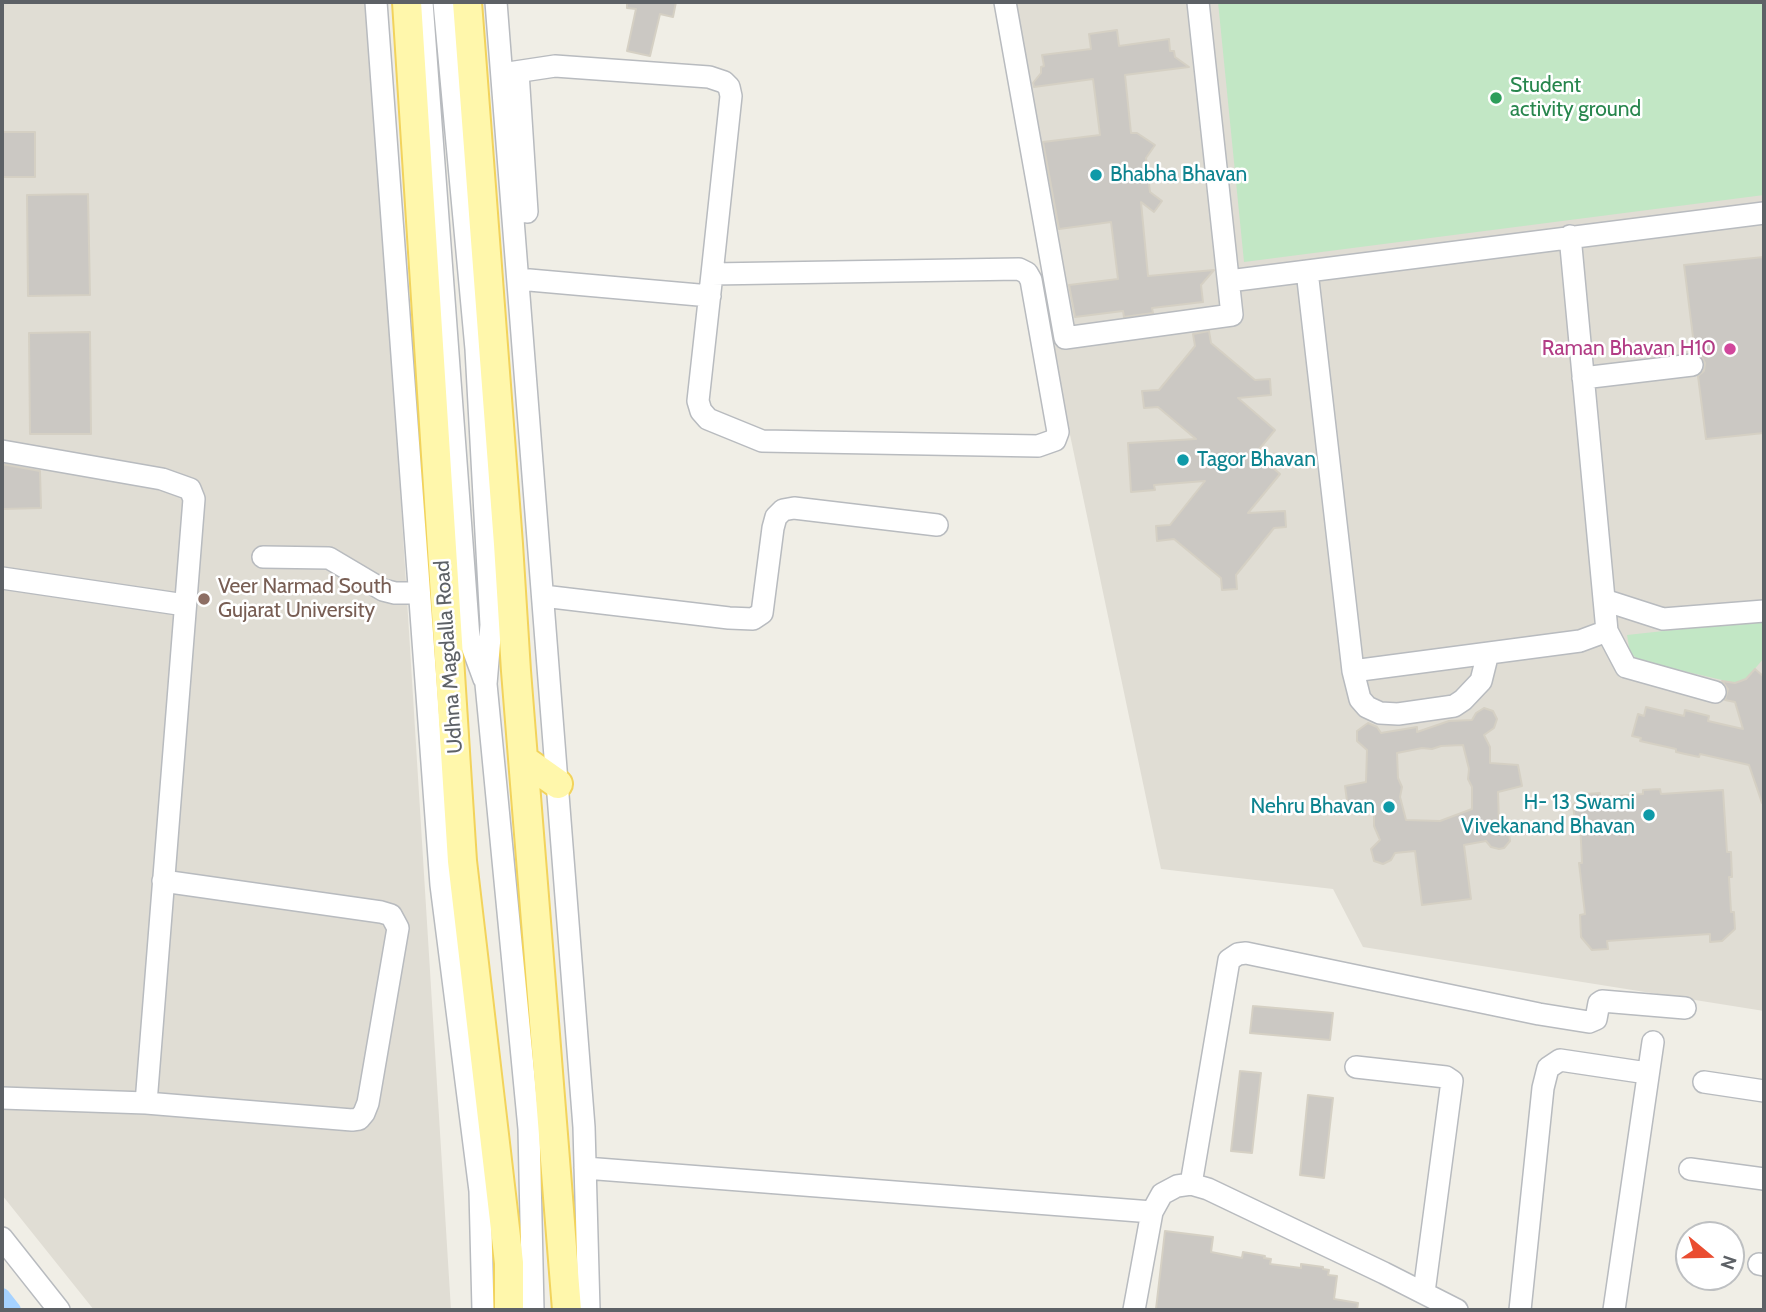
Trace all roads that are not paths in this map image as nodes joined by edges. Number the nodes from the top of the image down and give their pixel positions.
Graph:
1 (376, 2) edge
2 (407, 2) edge
3 (422, 2) edge
4 (444, 2) edge
5 (467, 2) edge
6 (496, 2) edge
7 (1004, 2) edge
8 (1198, 2) edge
9 (510, 73) junction
10 (1764, 213) edge
11 (1570, 236) junction
12 (1307, 271) junction
13 (712, 274) junction
14 (525, 280) junction
15 (1228, 281) junction
16 (710, 296) junction
17 (1692, 365) dead end
18 (1583, 378) junction
19 (2, 451) edge
20 (937, 525) dead end
21 (264, 557) dead end
22 (2, 578) edge
23 (419, 593) junction
24 (543, 596) junction
25 (1604, 600) junction
26 (185, 605) junction
27 (1764, 611) edge
28 (1607, 631) junction
29 (1489, 653) junction
30 (1353, 671) junction
31 (486, 684) junction
32 (1714, 692) dead end
33 (524, 760) junction
34 (558, 784) junction
35 (163, 881) junction
36 (1685, 1008) dead end
37 (1653, 1042) dead end
38 (1356, 1068) dead end
39 (1647, 1073) junction
40 (1704, 1082) dead end
41 (1764, 1091) edge
42 (2, 1098) edge
43 (146, 1103) junction
44 (584, 1168) junction
45 (1690, 1169) dead end
46 (1764, 1179) edge
47 (1191, 1184) junction
48 (1152, 1212) junction
49 (2, 1238) edge
50 (1424, 1292) junction
51 (59, 1310) edge
52 (483, 1310) edge
53 (509, 1310) edge
54 (533, 1310) edge
55 (567, 1310) edge
56 (589, 1310) edge
57 (1134, 1310) edge
58 (1457, 1310) edge
59 (1520, 1310) edge
60 (1614, 1310) edge

1 - 23 street
2 - 53 main road, Udhna Magdalla Road
3 - 31 street
4 - 31 street
5 - 33 main road
6 - 9 street
7 - 15 street
8 - 15 street
9 - 13 street
9 - 14 street
10 - 11 street
11 - 12 street
11 - 18 street
12 - 15 street
12 - 30 street
13 - 16 street
13 - 16 street
14 - 16 street
14 - 24 street
17 - 18 street
18 - 25 street
19 - 26 street
20 - 24 street
21 - 23 street
22 - 26 street
23 - 52 street
24 - 34 street
25 - 27 street
25 - 28 street
26 - 35 street
28 - 29 street
28 - 32 street
29 - 30 street
29 - 30 street
31 - 54 street
33 - 34 main road
33 - 55 main road
34 - 44 street
35 - 43 street
35 - 43 street
36 - 47 street
37 - 39 street
38 - 50 street
39 - 59 street
39 - 60 street
40 - 41 street
42 - 43 street
44 - 48 street
44 - 56 street
45 - 46 street
47 - 48 street
47 - 50 street
48 - 57 street
49 - 51 street
50 - 58 street

